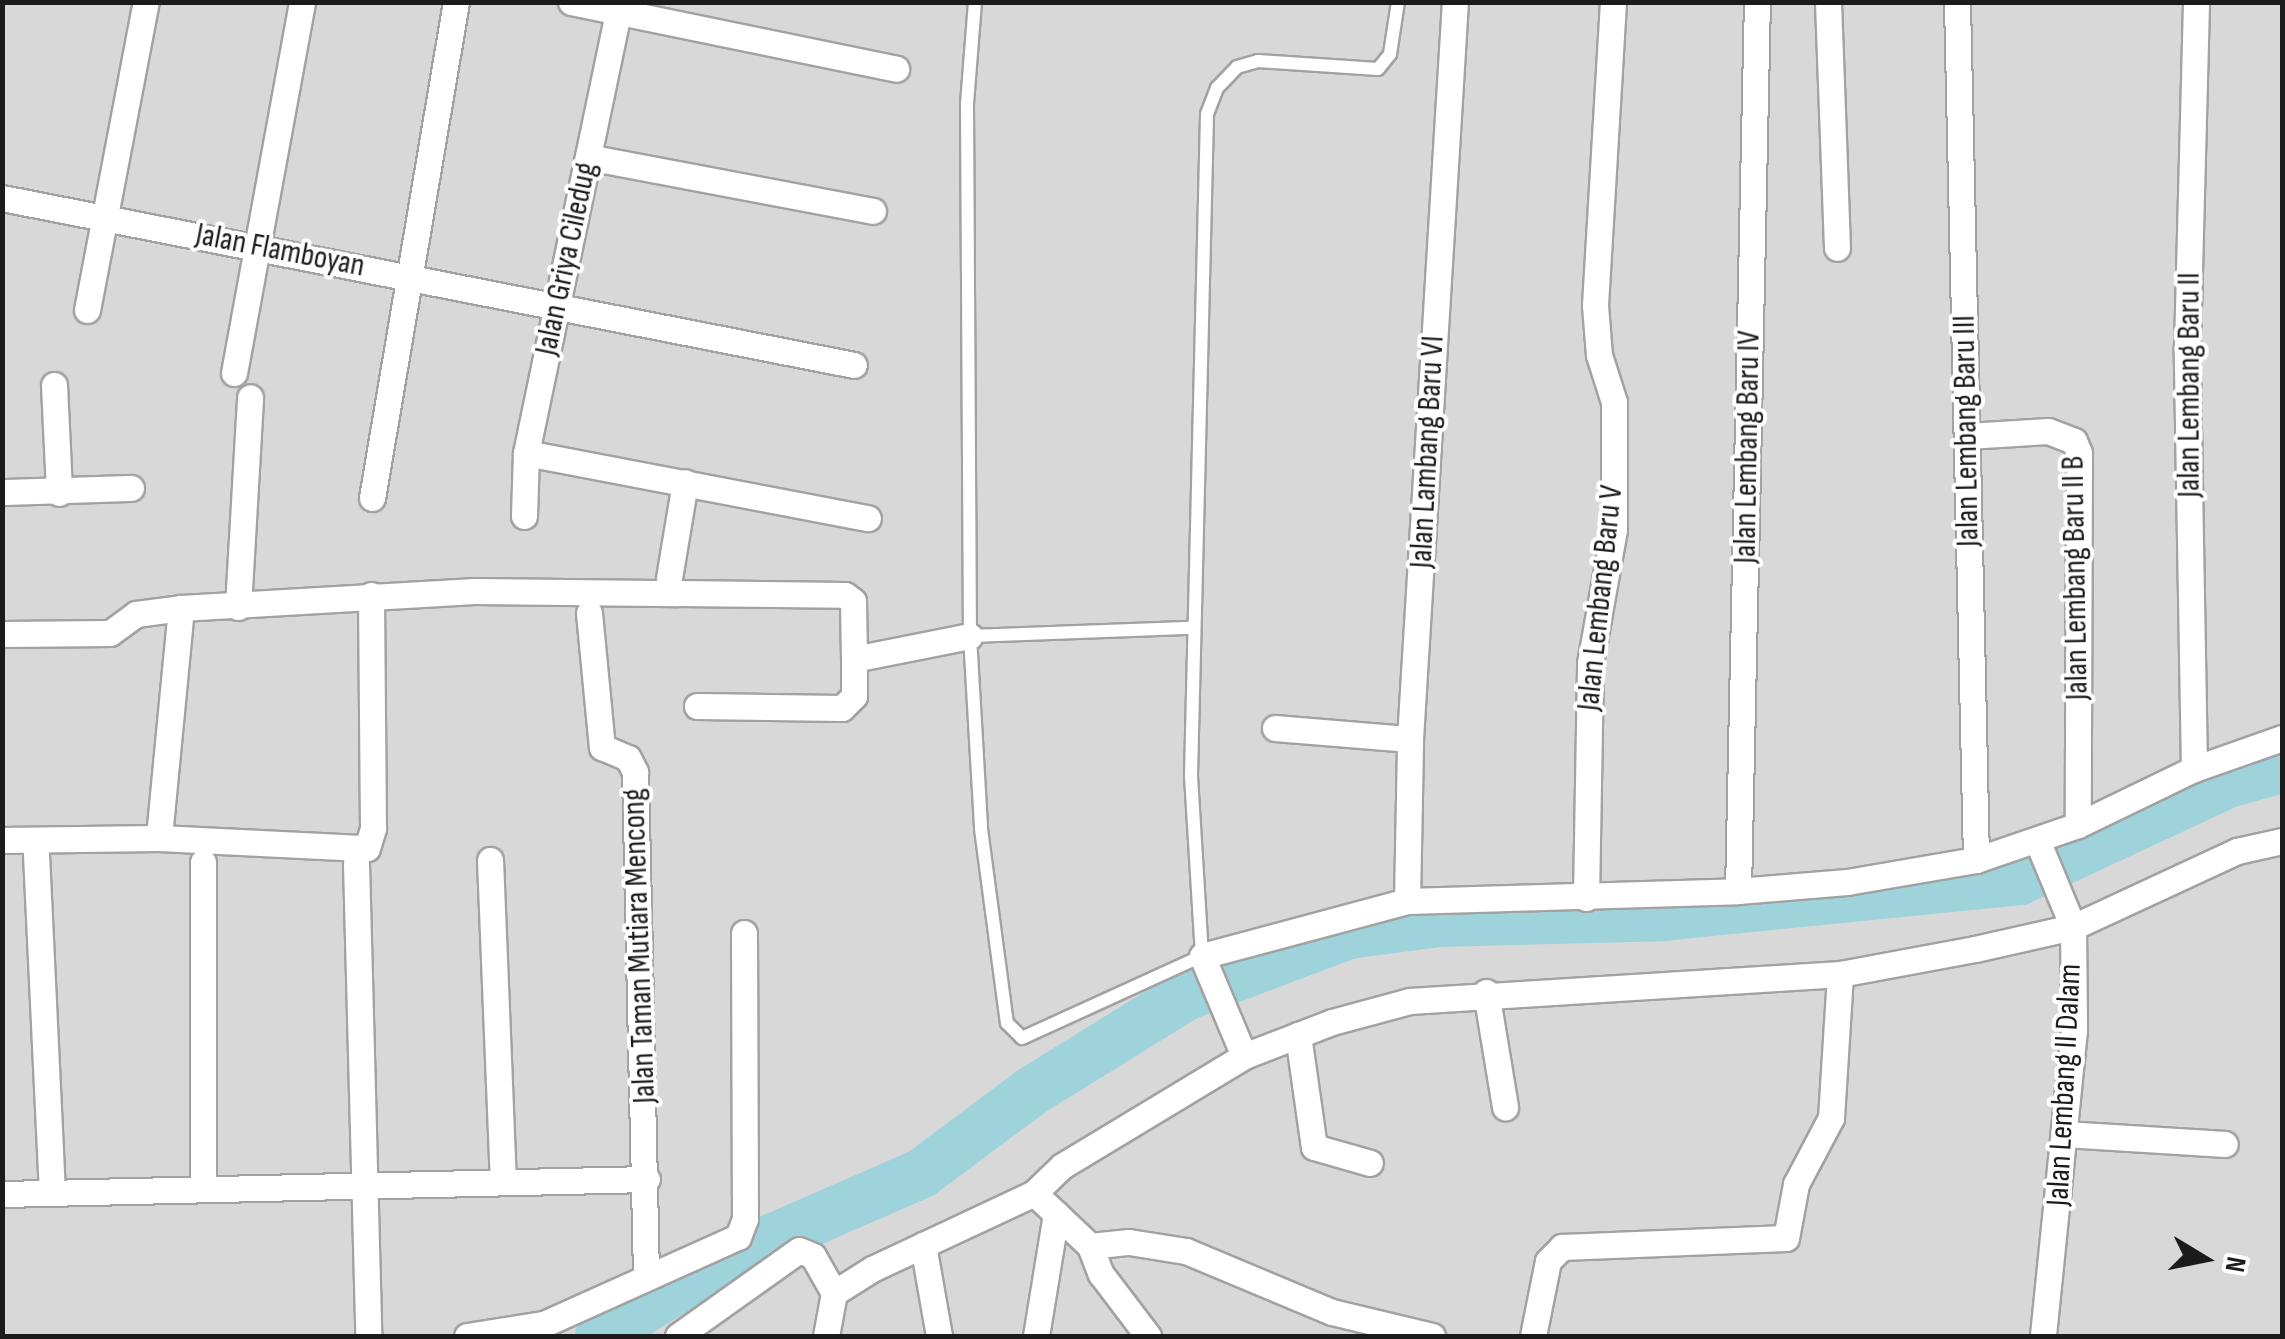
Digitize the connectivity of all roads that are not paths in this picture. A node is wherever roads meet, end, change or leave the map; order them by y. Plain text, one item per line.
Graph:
1 (146, 2) edge
2 (302, 2) edge
3 (456, 2) edge
4 (571, 2) edge
5 (975, 2) edge
6 (1398, 2) edge
7 (1454, 2) edge
8 (1613, 2) edge
9 (1757, 2) edge
10 (1828, 2) edge
11 (1958, 2) edge
12 (2196, 2) edge
13 (619, 8) edge
14 (896, 69) dead end
15 (588, 157) junction
16 (2, 198) edge
17 (873, 210) dead end
18 (104, 218) junction
19 (254, 246) junction
20 (1837, 248) dead end
21 (410, 276) junction
22 (557, 304) junction
23 (87, 310) dead end
24 (854, 365) dead end
25 (234, 373) dead end
26 (54, 385) dead end
27 (250, 398) dead end
28 (1967, 436) junction
29 (526, 453) junction
30 (685, 482) junction
31 (131, 488) dead end
32 (2, 492) edge
33 (59, 492) junction
34 (372, 498) dead end
35 (524, 516) dead end
36 (868, 518) dead end
37 (669, 578) dead end
38 (371, 595) junction
39 (238, 606) junction
40 (181, 608) junction
41 (590, 614) dead end
42 (1193, 628) junction
43 (2, 634) edge
44 (970, 636) junction
45 (854, 659) junction
46 (696, 706) dead end
47 (1274, 728) dead end
48 (2282, 738) edge
49 (1410, 739) junction
50 (2194, 768) junction
51 (2078, 824) junction
52 (159, 838) junction
53 (2, 840) edge
54 (2282, 841) edge
55 (2042, 850) junction
56 (36, 854) dead end
57 (490, 860) dead end
58 (1976, 860) junction
59 (203, 862) dead end
60 (356, 863) dead end
61 (1738, 892) junction
62 (1586, 898) junction
63 (1407, 901) junction
64 (2070, 918) junction
65 (744, 933) dead end
66 (1203, 963) junction
67 (1840, 974) junction
68 (1486, 992) junction
69 (1298, 1035) junction
70 (1244, 1056) junction
71 (1505, 1107) dead end
72 (2065, 1134) junction
73 (2225, 1144) dead end
74 (1370, 1163) dead end
75 (504, 1179) junction
76 (647, 1180) junction
77 (364, 1184) junction
78 (203, 1185) junction
79 (52, 1192) junction
80 (1034, 1193) junction
81 (2, 1194) edge
82 (1056, 1214) junction
83 (923, 1244) junction
84 (1090, 1246) junction
85 (646, 1274) junction
86 (834, 1293) junction
87 (1028, 1335) edge
88 (368, 1336) edge
89 (467, 1336) edge
90 (678, 1336) edge
91 (826, 1336) edge
92 (939, 1336) edge
93 (1148, 1336) edge
94 (1432, 1336) edge
95 (1534, 1336) edge
96 (2043, 1336) edge

1 - 18 street
2 - 19 street
3 - 21 street
4 - 13 street
5 - 44 lane
6 - 42 lane
7 - 49 street, Jalan Lambang Baru VI
8 - 62 street, Jalan Lembang Baru V
9 - 61 street, Jalan Lembang Baru IV
10 - 20 street
11 - 28 street, Jalan Lembang Baru III
12 - 50 street, Jalan Lembang Baru II
13 - 14 street
13 - 15 street, Jalan Griya Ciledug
15 - 17 street
15 - 22 street, Jalan Griya Ciledug
16 - 18 street, Jalan Flamboyan
18 - 19 street, Jalan Flamboyan
18 - 23 street
19 - 21 street, Jalan Flamboyan
19 - 25 street
21 - 22 street, Jalan Flamboyan
21 - 34 street
22 - 24 street, Jalan Flamboyan
22 - 29 street, Jalan Griya Ciledug
26 - 33 street
27 - 39 street
28 - 51 street, Jalan Lembang Baru II B
28 - 58 street, Jalan Lembang Baru III
29 - 30 street
29 - 35 street, Jalan Griya Ciledug
30 - 36 street
30 - 37 street
31 - 33 street
32 - 33 street
38 - 39 street
38 - 45 street
38 - 52 street
39 - 40 street
40 - 43 street
40 - 52 street
41 - 76 street, Jalan Taman Mutiara Mencong
42 - 44 lane
42 - 66 lane
44 - 45 street
44 - 66 lane
45 - 46 street
47 - 49 street
48 - 50 street
49 - 63 street, Jalan Lambang Baru VI
50 - 51 street
51 - 55 street
52 - 53 street
54 - 64 street
55 - 58 street
55 - 64 street, Jalan Lembang II Dalam
56 - 79 street
57 - 75 street
58 - 61 street
59 - 78 street
60 - 77 street
61 - 62 street
62 - 63 street
63 - 66 street
64 - 67 street
64 - 72 street, Jalan Lembang II Dalam
65 - 85 street
66 - 70 street
67 - 68 street
67 - 95 street
68 - 69 street
68 - 71 street
69 - 70 street
69 - 74 street
70 - 80 street
72 - 73 street
72 - 96 street, Jalan Lembang II Dalam
75 - 76 street
75 - 77 street
76 - 85 street, Jalan Taman Mutiara Mencong
77 - 78 street
77 - 88 street
78 - 79 street
79 - 81 street
80 - 82 street
80 - 83 street
82 - 84 street
82 - 87 street
83 - 86 street
83 - 92 street
84 - 93 street
84 - 94 street
85 - 89 street
86 - 90 street
86 - 91 street

